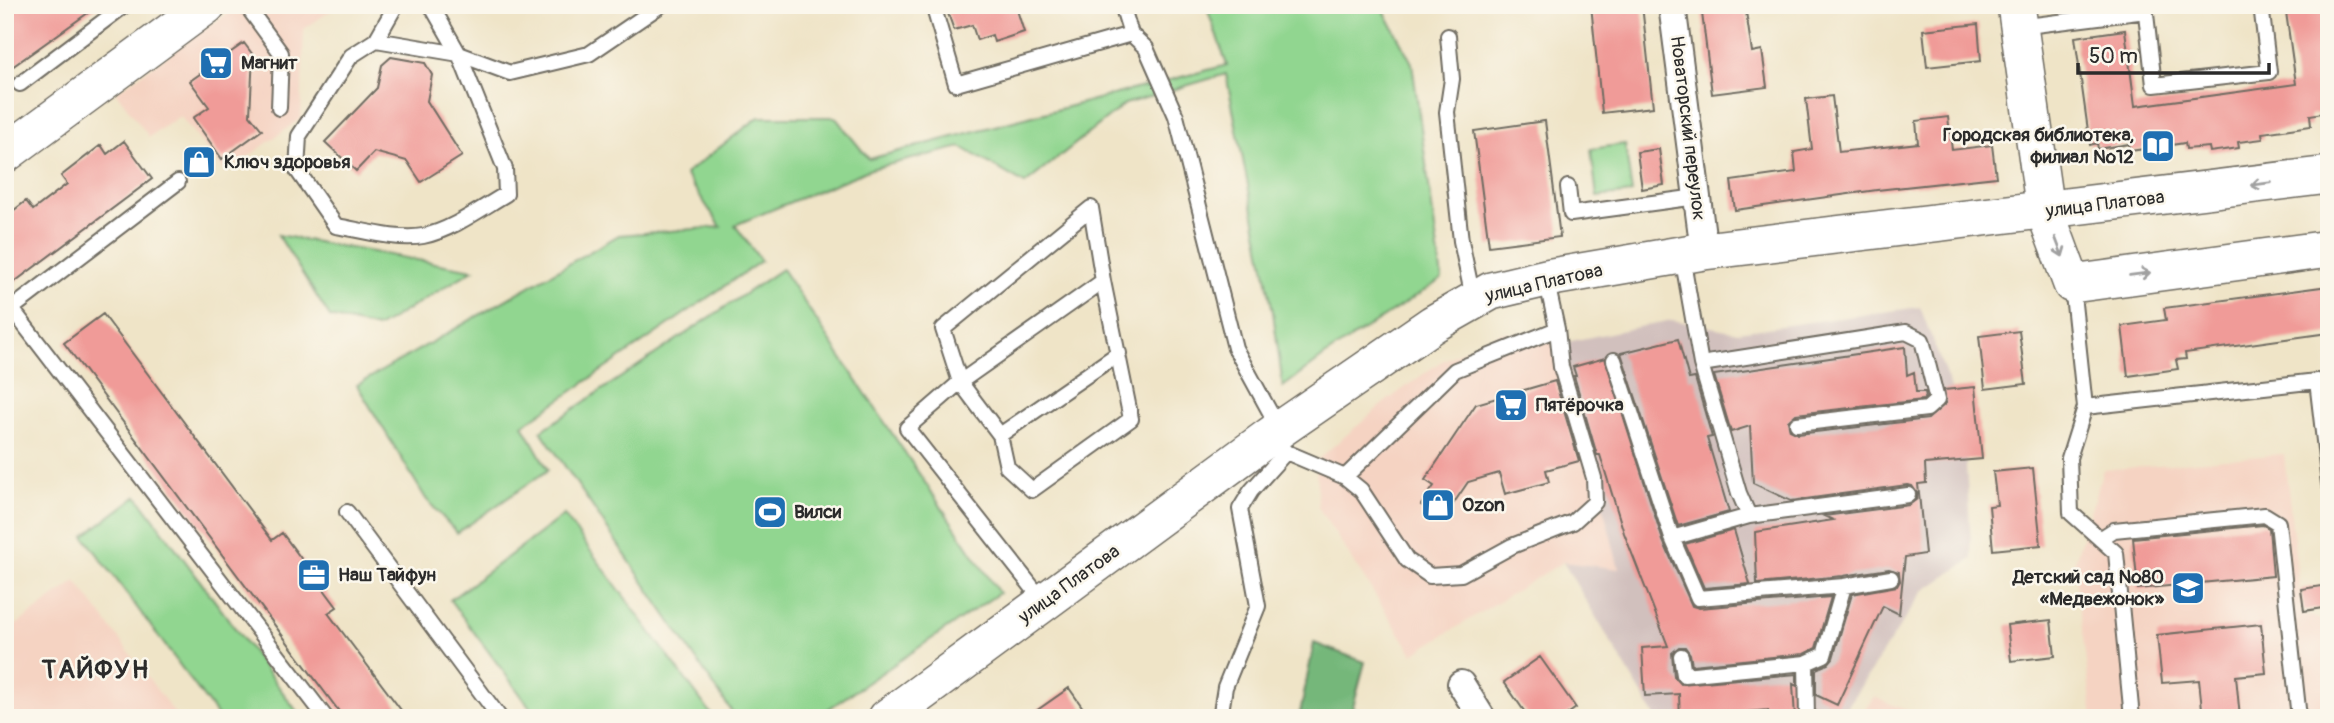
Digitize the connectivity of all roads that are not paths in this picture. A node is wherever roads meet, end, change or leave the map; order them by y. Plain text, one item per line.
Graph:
1 (125, 5) edge
2 (207, 5) edge
3 (246, 5) edge
4 (396, 5) edge
5 (430, 5) edge
6 (661, 5) edge
7 (933, 5) edge
8 (1122, 5) edge
9 (1672, 5) edge
10 (2261, 5) edge
11 (2145, 8) edge
12 (2018, 16) edge
13 (1130, 34) junction
14 (1448, 36) dead end
15 (376, 40) junction
16 (459, 54) junction
17 (20, 84) dead end
18 (279, 108) dead end
19 (6, 152) edge
20 (2329, 175) edge
21 (178, 182) dead end
22 (1568, 187) dead end
23 (1697, 197) junction
24 (2045, 211) junction
25 (2329, 249) edge
26 (1693, 253) junction
27 (1546, 278) junction
28 (1103, 281) junction
29 (2072, 284) junction
30 (1474, 300) junction
31 (8, 311) edge
32 (1557, 329) junction
33 (1119, 354) junction
34 (1615, 360) dead end
35 (1701, 364) junction
36 (960, 382) junction
37 (2084, 407) junction
38 (1797, 424) dead end
39 (1000, 435) junction
40 (1278, 444) junction
41 (1345, 477) junction
42 (2329, 484) edge
43 (1908, 495) dead end
44 (347, 512) dead end
45 (1749, 516) junction
46 (1672, 538) junction
47 (2100, 539) junction
48 (1891, 578) dead end
49 (1844, 586) junction
50 (1044, 602) junction
51 (1681, 656) dead end
52 (1806, 663) junction
53 (1461, 684) dead end
54 (326, 718) edge
55 (500, 718) edge
56 (887, 718) edge
57 (1220, 718) edge
58 (1482, 718) edge
59 (1807, 718) edge
60 (2132, 718) edge
61 (2299, 718) edge

1 - 17 lane
2 - 19 street
3 - 18 lane
4 - 15 lane
5 - 16 lane
6 - 16 lane
7 - 13 lane
8 - 13 lane
9 - 23 street, Новаторский переулок
10 - 11 lane
11 - 12 lane
12 - 24 street
13 - 40 lane
14 - 30 lane
15 - 16 lane
15 - 16 lane
20 -> 24 street, улица Платова
21 - 31 lane
22 - 23 lane
23 - 26 street, Новаторский переулок
24 - 26 street, улица Платова
24 -> 29 street
29 -> 25 street
26 - 27 street, улица Платова
26 - 35 lane
27 - 30 street, улица Платова
27 - 32 lane
28 - 33 lane
28 - 36 lane
28 - 36 lane
29 - 37 lane
30 - 40 street, улица Платова
31 - 54 lane
32 - 41 lane
32 - 41 lane
33 - 39 lane
33 - 39 lane
34 - 46 lane
35 - 38 lane
35 - 45 lane
36 - 39 lane
36 - 50 lane
37 - 42 lane
37 - 47 lane
40 - 41 lane
40 - 50 street, улица Платова
40 - 57 lane
43 - 45 lane
44 - 55 lane
45 - 46 lane
46 - 49 lane
47 - 60 lane
47 - 61 lane
48 - 49 lane
49 - 52 lane
50 - 56 street, улица Платова
51 - 52 lane
52 - 59 lane
53 - 58 street

